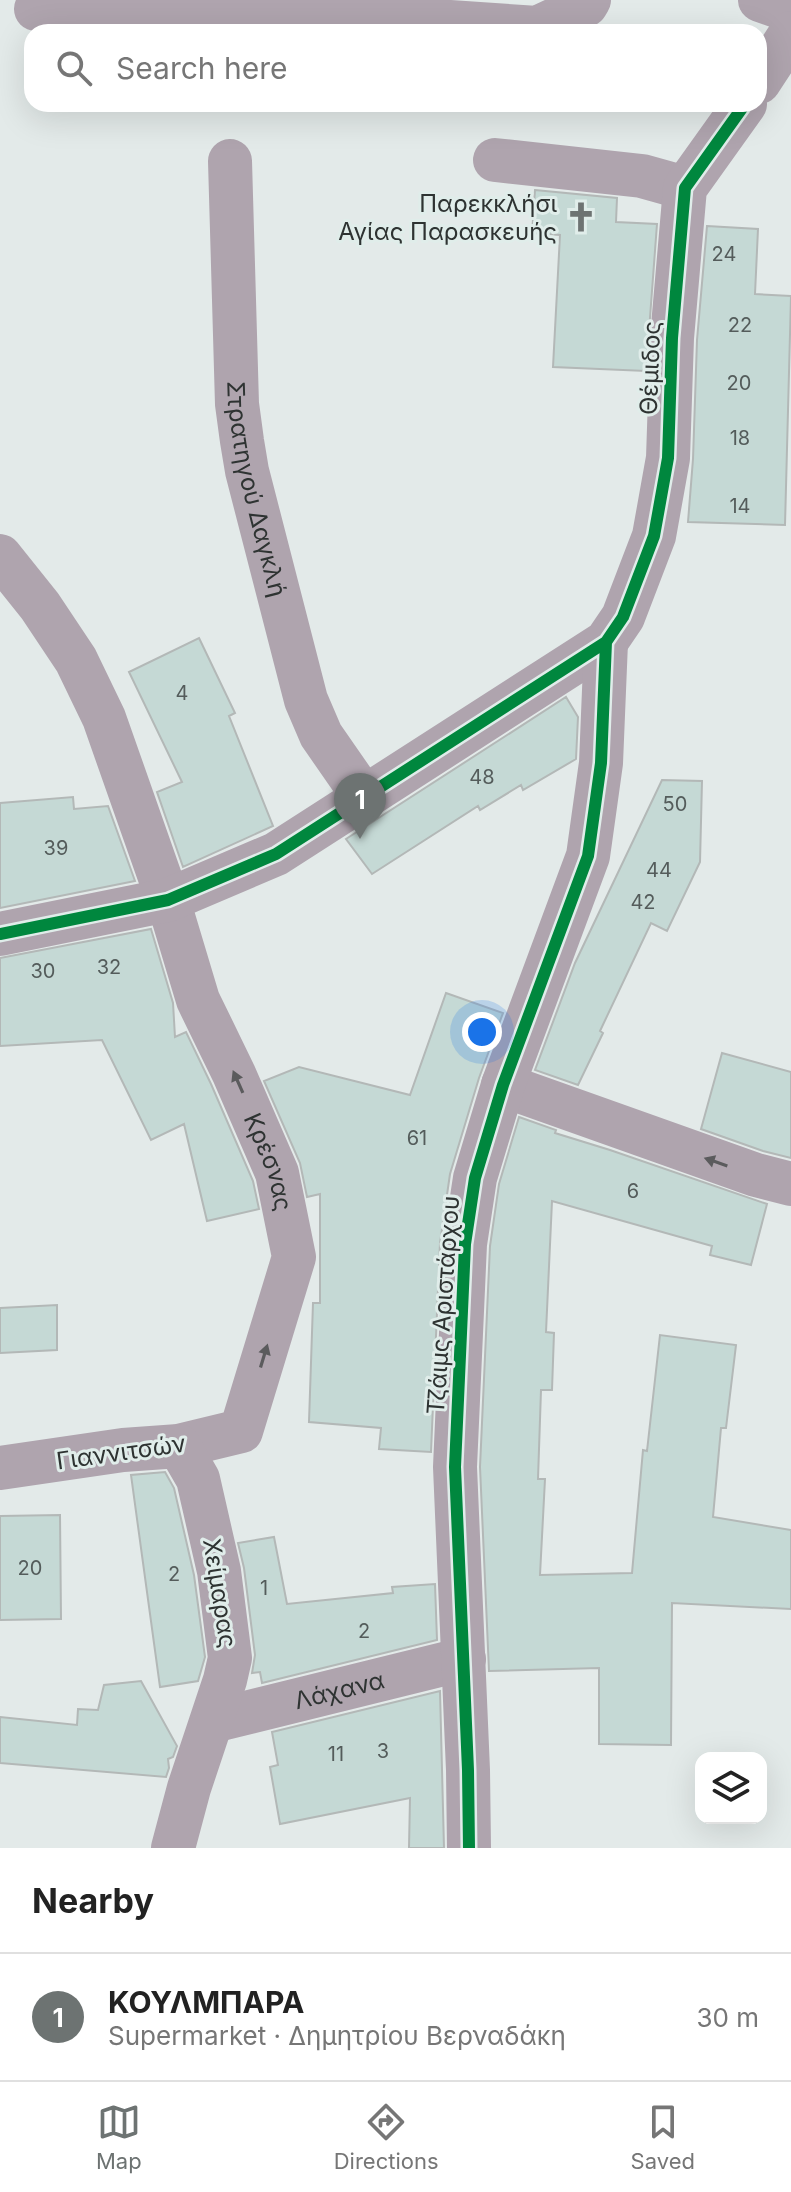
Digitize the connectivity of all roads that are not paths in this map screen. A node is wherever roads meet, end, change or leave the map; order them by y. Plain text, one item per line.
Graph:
1 (589, 0) edge
2 (760, 0) edge
3 (36, 9) dead end
4 (791, 11) edge
5 (479, 24) edge
6 (546, 24) edge
7 (791, 33) edge
8 (767, 70) edge
9 (739, 112) edge
10 (495, 160) dead end
11 (230, 161) dead end
12 (685, 188) junction
13 (0, 556) edge
14 (606, 642) junction
15 (364, 797) junction
16 (168, 900) junction
17 (0, 934) edge
18 (503, 1085) junction
19 (791, 1184) edge
20 (241, 1431) joint
21 (179, 1446) junction
22 (0, 1468) edge
23 (464, 1659) junction
24 (213, 1721) junction
25 (173, 1848) edge
26 (469, 1848) edge

1 - 6 street
2 - 4 street
3 - 5 street
7 - 8 street
9 - 12 street
10 - 12 street
11 - 15 street, Στρατηγού Δαγκλή
12 - 14 street, Θέμιδος
13 - 16 street, Κρέσνας
14 - 15 street
14 - 18 street, Τζάιμς Αριστάρχου
15 - 16 street
16 - 17 street
20 -> 16 street, Κρέσνας
19 -> 18 street
18 - 23 street, Τζάιμς Αριστάρχου
20 - 21 street, Γιαννιτσών
21 - 22 street, Γιαννιτσών
21 - 24 street, Χείμαρας
23 - 24 street, Λάχανα
23 - 26 street, Τζάιμς Αριστάρχου
24 - 25 street, Χείμαρας

